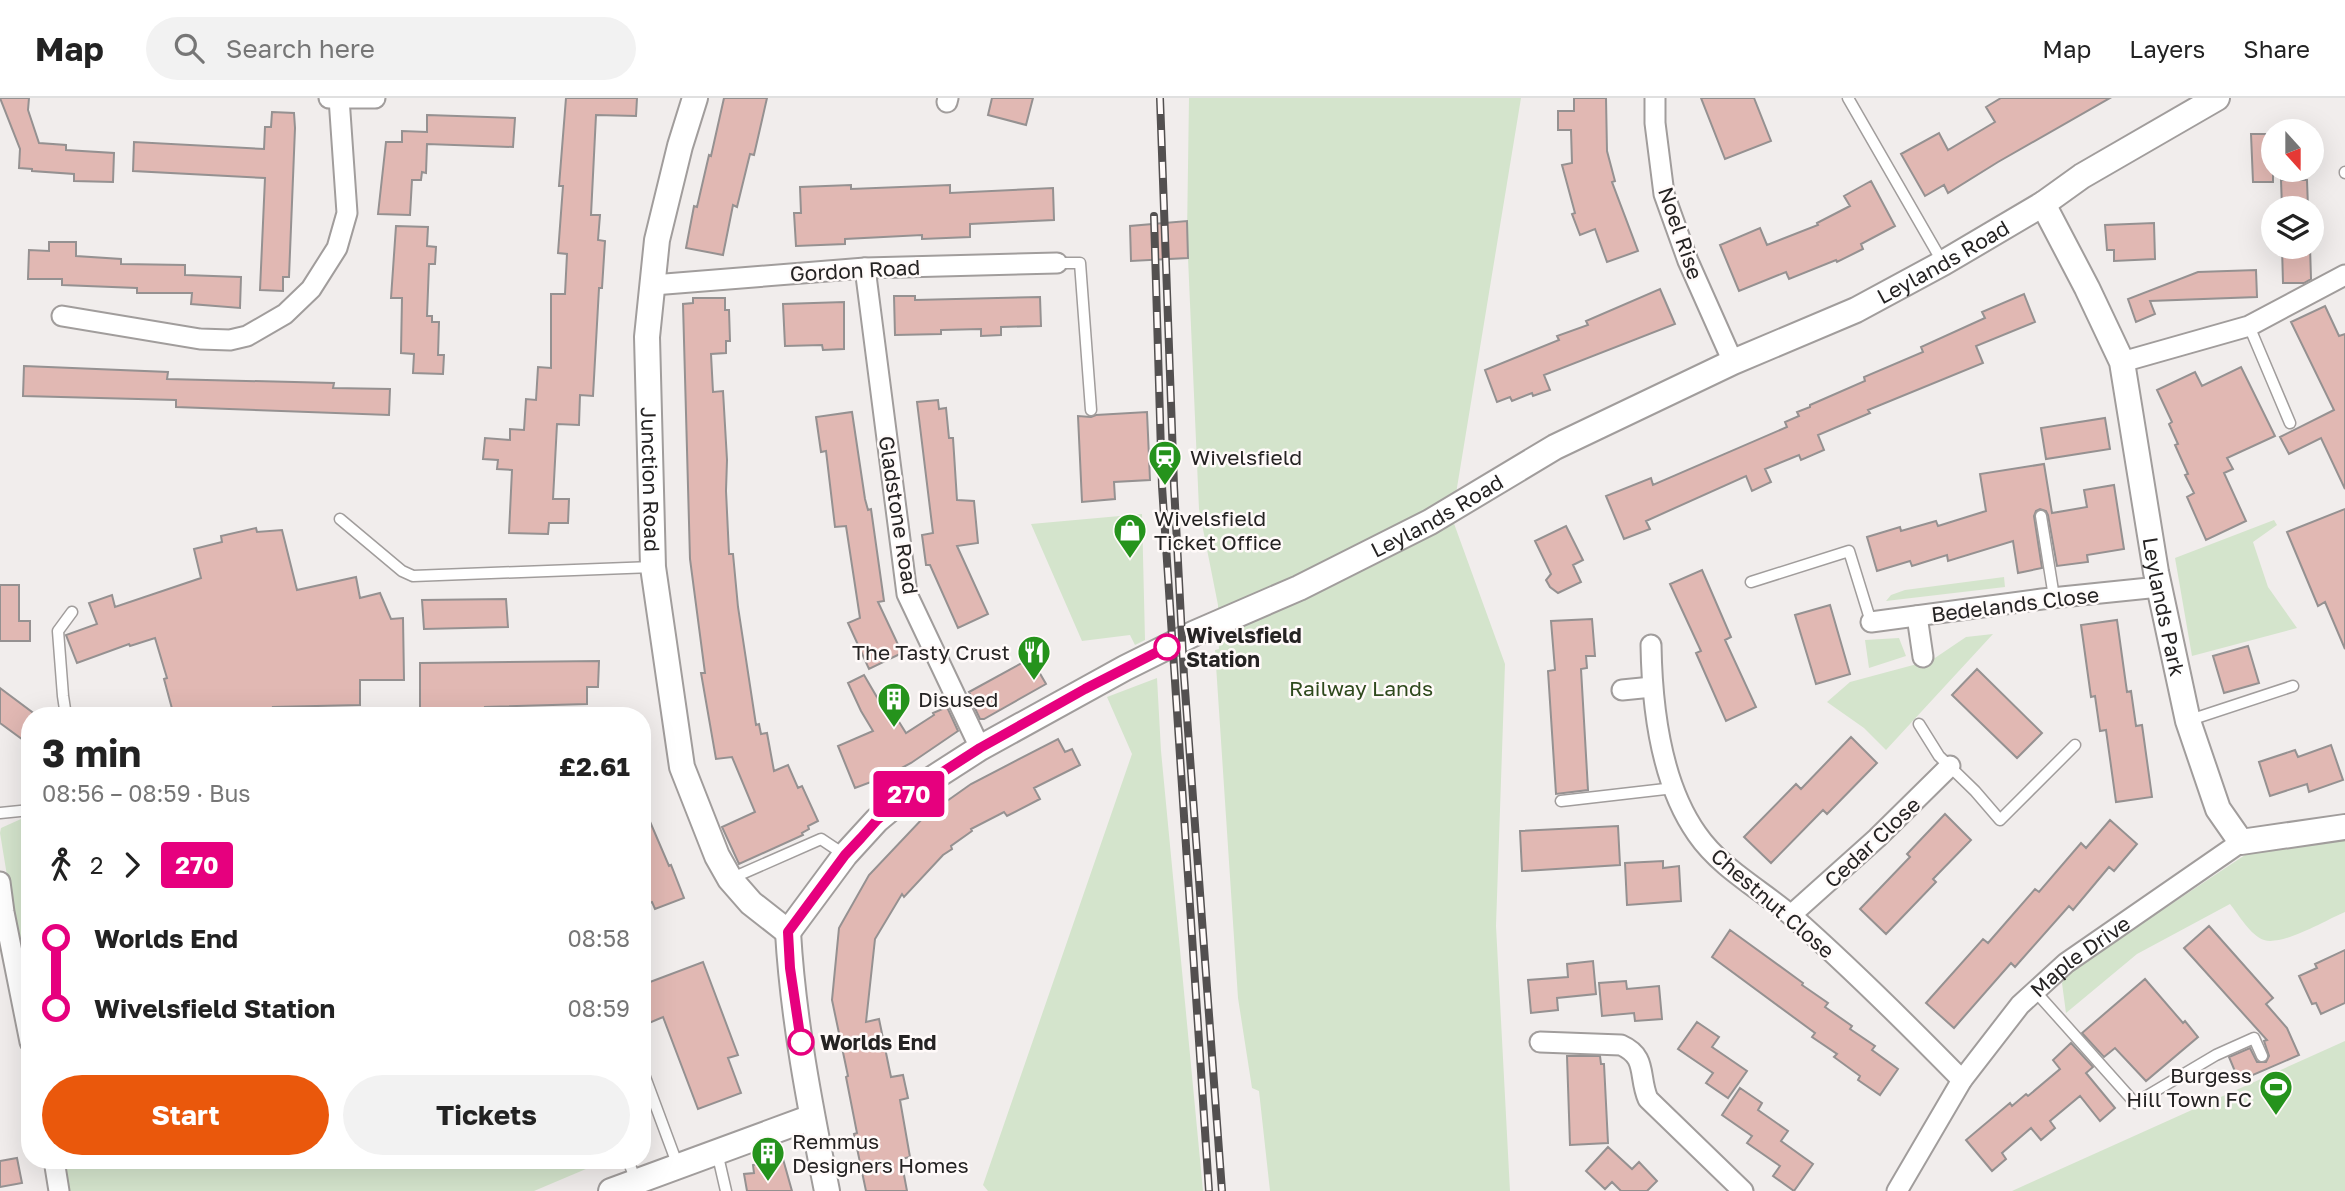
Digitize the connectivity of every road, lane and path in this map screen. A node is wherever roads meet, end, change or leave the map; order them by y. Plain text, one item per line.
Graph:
1 (329, 98) edge
2 (339, 98) edge
3 (375, 98) edge
4 (695, 98) edge
5 (1655, 98) edge
6 (1848, 98) edge
7 (2217, 98) edge
8 (2043, 204) junction
9 (1057, 262) joint
10 (1943, 263) junction
11 (865, 268) junction
12 (2345, 275) edge
13 (653, 285) junction
14 (62, 316) dead end
15 (2249, 326) junction
16 (1732, 362) junction
17 (2122, 362) junction
18 (1091, 410) dead end
19 (2290, 423) dead end
20 (2041, 516) dead end
21 (340, 519) dead end
22 (643, 568) junction
23 (1751, 582) dead end
24 (2160, 587) junction
25 (2054, 597) junction
26 (72, 612) dead end
27 (1917, 616) junction
28 (1871, 622) joint
29 (1651, 645) dead end
30 (1923, 657) dead end
31 (1651, 687) junction
32 (2293, 687) dead end
33 (1622, 690) dead end
34 (65, 707) edge
35 (2188, 721) junction
36 (1919, 724) dead end
37 (2075, 745) dead end
38 (980, 748) junction
39 (1950, 766) junction
40 (1674, 788) junction
41 (1561, 801) dead end
42 (21, 811) edge
43 (0, 813) edge
44 (2345, 827) edge
45 (2241, 842) junction
46 (845, 855) junction
47 (730, 879) junction
48 (0, 881) edge
49 (1791, 915) junction
50 (788, 932) junction
51 (4, 939) edge
52 (2035, 991) junction
53 (21, 1006) edge
54 (1540, 1042) dead end
55 (2262, 1056) dead end
56 (1962, 1080) junction
57 (651, 1093) edge
58 (812, 1117) junction
59 (717, 1152) junction
60 (678, 1166) junction
61 (55, 1169) edge
62 (650, 1169) edge
63 (651, 1169) edge
64 (632, 1171) edge
65 (59, 1191) edge
66 (611, 1191) edge
67 (726, 1191) edge
68 (827, 1191) edge
69 (1743, 1191) edge
70 (1897, 1191) edge

1 - 2 street
2 - 3 street
2 - 14 street
4 - 13 street, Junction Road
5 - 16 street, Noel Rise
6 - 10 lane
7 - 8 street, Leylands Road
8 - 10 street, Leylands Road
8 - 17 street, Leylands Park
9 - 11 street, Gordon Road
9 - 18 lane
10 - 16 street, Leylands Road
11 - 13 street, Gordon Road
11 - 38 street, Gladstone Road
12 - 15 street
13 - 22 street, Junction Road
15 - 17 street
15 - 19 lane
16 - 38 street, Leylands Road
17 - 24 street, Leylands Park
20 - 25 lane
21 - 22 lane
22 - 47 street, Junction Road
23 - 28 lane
24 - 25 street, Bedelands Close
24 - 35 street, Leylands Park
25 - 27 street, Bedelands Close
26 - 34 lane
27 - 28 street, Bedelands Close
27 - 30 street
29 - 31 street, Chestnut Close
31 - 33 street
31 - 40 street, Chestnut Close
32 - 35 lane
35 - 45 street, Leylands Park
36 - 39 lane
37 - 39 lane
38 - 46 street, Leylands Road
39 - 49 street, Cedar Close
40 - 41 lane
40 - 49 street, Chestnut Close
42 - 43 lane
44 - 45 street, Maple Drive
45 - 52 street, Maple Drive
46 - 47 lane
46 - 50 street, Leylands Road
47 - 50 street
48 - 51 street
49 - 56 street, Chestnut Close
50 - 58 street
51 - 53 street
52 - 55 lane
52 - 56 street, Maple Drive
54 - 69 street
56 - 70 street, Maple Drive
57 - 60 lane
58 - 59 street
58 - 68 street
59 - 60 street
59 - 67 lane
60 - 63 street
61 - 65 street
62 - 64 street
64 - 66 street

